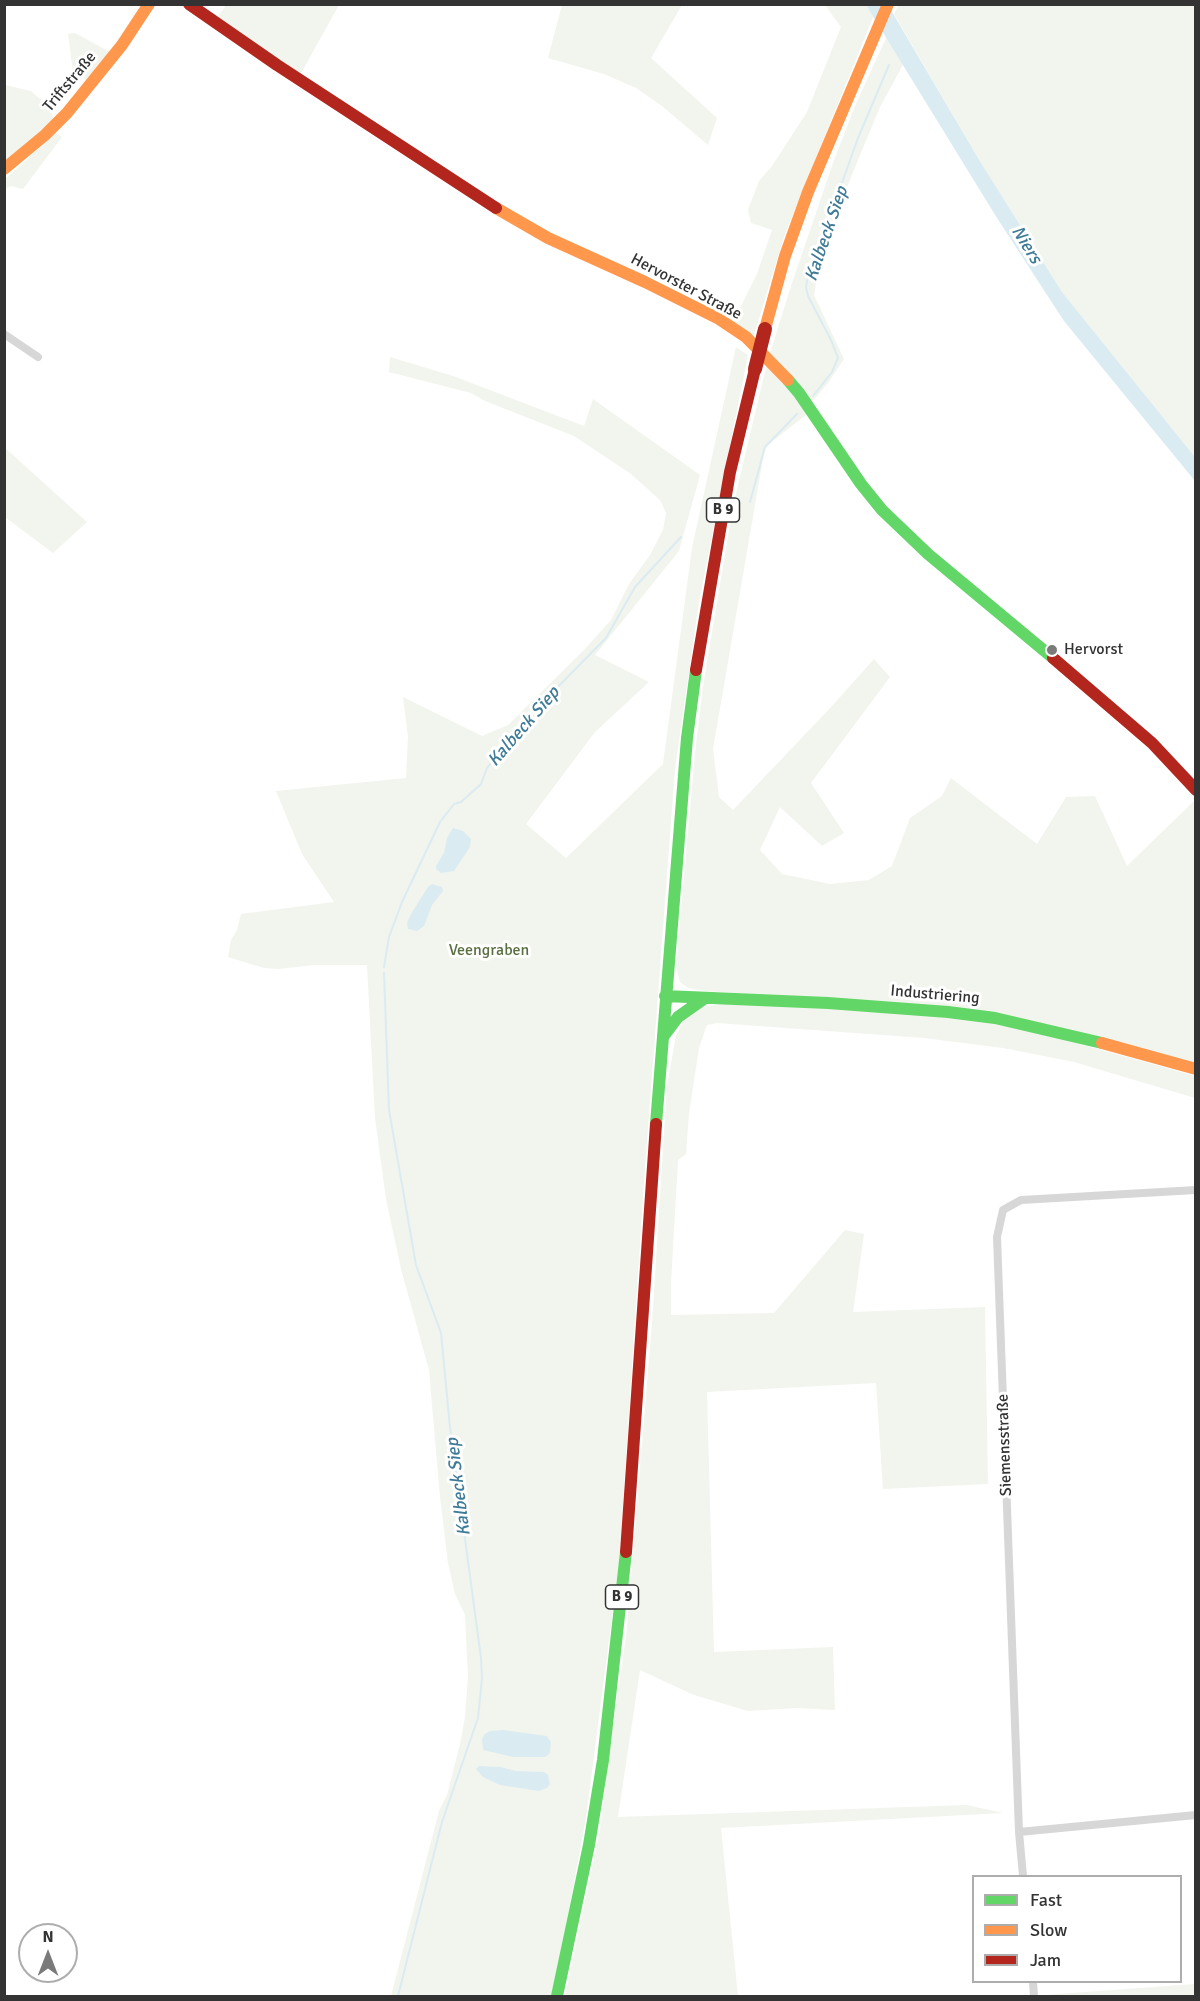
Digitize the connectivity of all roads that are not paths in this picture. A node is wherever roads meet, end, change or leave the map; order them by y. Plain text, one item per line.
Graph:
1 (149, 4) edge
2 (189, 4) edge
3 (888, 4) edge
4 (4, 170) edge
5 (4, 334) edge
6 (38, 357) dead end
7 (1196, 790) edge
8 (665, 996) junction
9 (705, 998) junction
10 (663, 1037) junction
11 (1196, 1069) edge
12 (1196, 1190) edge
13 (1196, 1815) edge
14 (1019, 1832) junction
15 (1023, 1875) edge
16 (557, 1996) edge

1 - 4 street, Triftstraße
2 - 7 street, Hervorster Straße
3 - 8 street, B 9, bridge
5 - 6 street
8 - 9 street, Industriering
8 - 10 street, B 9
9 - 10 street
9 - 11 street, Industriering
10 - 16 street, B 9
12 - 14 street, Siemensstraße
13 - 14 street
14 - 15 street, Siemensstraße

